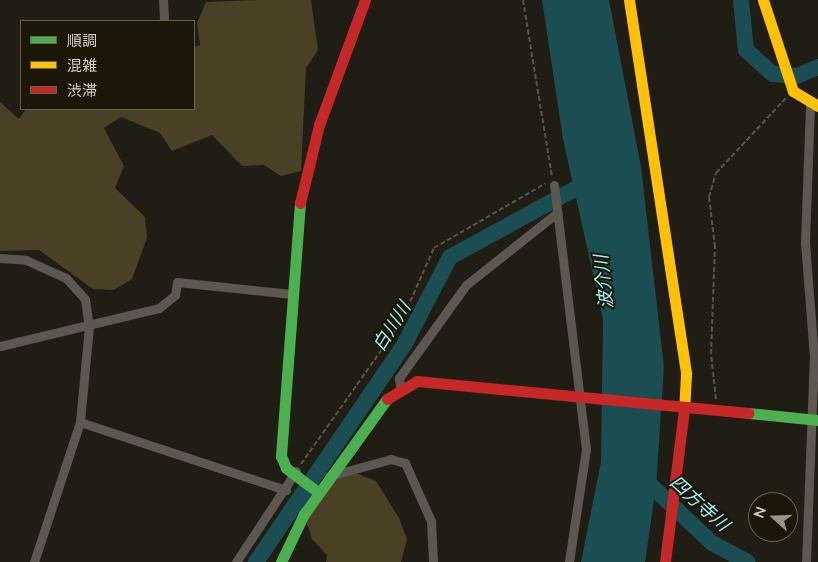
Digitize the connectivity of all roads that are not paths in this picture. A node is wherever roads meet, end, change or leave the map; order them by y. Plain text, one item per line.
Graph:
1 (163, 0) edge
2 (365, 0) edge
3 (629, 0) edge
4 (763, 0) edge
5 (164, 18) dead end
6 (814, 105) edge
7 (554, 185) dead end
8 (558, 212) junction
9 (0, 258) edge
10 (291, 294) junction
11 (89, 326) junction
12 (0, 346) edge
13 (400, 387) junction
14 (587, 395) junction
15 (679, 404) junction
16 (815, 420) edge
17 (80, 422) junction
18 (298, 475) junction
19 (329, 476) junction
20 (286, 490) junction
21 (316, 490) junction
22 (34, 562) edge
23 (236, 562) edge
24 (281, 562) edge
25 (433, 562) edge
26 (569, 562) edge
27 (665, 562) edge
28 (806, 562) edge

1 - 5 street
2 - 10 street
3 - 15 street
4 - 6 street
6 - 16 street
7 - 8 street
8 - 13 street
8 - 14 street
9 - 11 street
10 - 11 street
10 - 18 street
11 - 12 street
11 - 17 street
13 - 14 street
13 - 19 street
14 - 15 street
14 - 26 street
15 - 16 street
15 - 27 street
16 - 28 street
17 - 20 street
17 - 22 street
18 - 20 street
18 - 21 street
19 - 21 street
19 - 25 street
20 - 23 street
21 - 24 street

